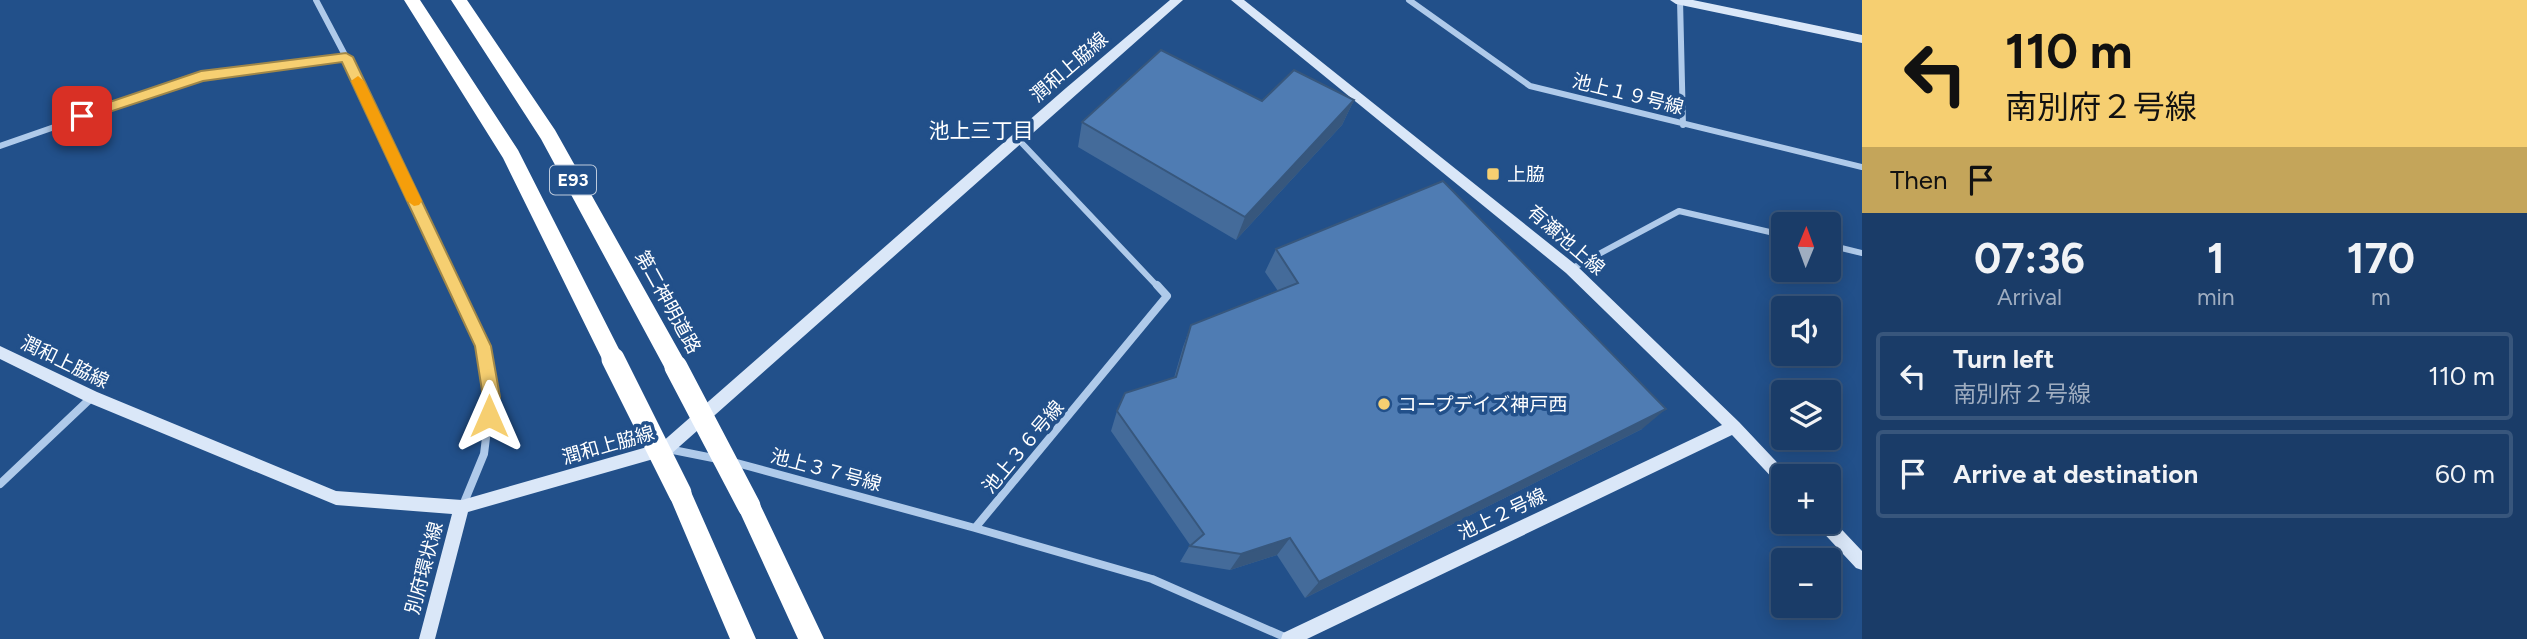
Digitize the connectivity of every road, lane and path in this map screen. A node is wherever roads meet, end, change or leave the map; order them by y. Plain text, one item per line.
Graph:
1 (316, 0) edge
2 (412, 0) edge
3 (460, 0) edge
4 (1177, 0) edge
5 (1237, 0) edge
6 (1409, 0) edge
7 (1679, 0) edge
8 (1862, 39) edge
9 (346, 57) junction
10 (1683, 125) junction
11 (1017, 138) junction
12 (0, 146) edge
13 (1862, 167) edge
14 (1771, 232) edge
15 (1841, 248) edge
16 (1862, 253) edge
17 (1571, 269) junction
18 (0, 352) edge
19 (92, 397) junction
20 (1734, 427) junction
21 (666, 449) junction
22 (1771, 466) edge
23 (0, 484) edge
24 (462, 508) junction
25 (975, 528) junction
26 (1835, 534) edge
27 (1862, 562) edge
28 (427, 639) edge
29 (743, 639) edge
30 (811, 639) edge
31 (1289, 639) edge

1 - 9 street
2 - 29 highway, E93, bridge
3 - 30 highway, 第二神明道路 / E93, bridge
4 - 11 street, 潤和上脇線
5 - 17 street, 有瀬池上線
6 - 10 street, 池上１９号線
7 - 8 street
7 - 10 street
9 - 12 street
9 - 24 street
10 - 13 street, 池上１９号線
11 - 21 street, 潤和上脇線
11 - 25 street, 池上３６号線
14 - 17 street
15 - 16 street
17 - 20 street, 有瀬池上線
18 - 19 street, 潤和上脇線
19 - 23 street
19 - 24 street, 潤和上脇線
20 - 22 street, 有瀬池上線
20 - 31 street, 池上２号線
21 - 24 street, 潤和上脇線
21 - 25 street, 池上３７号線
24 - 28 street, 別府環状線
25 - 31 street
26 - 27 street

